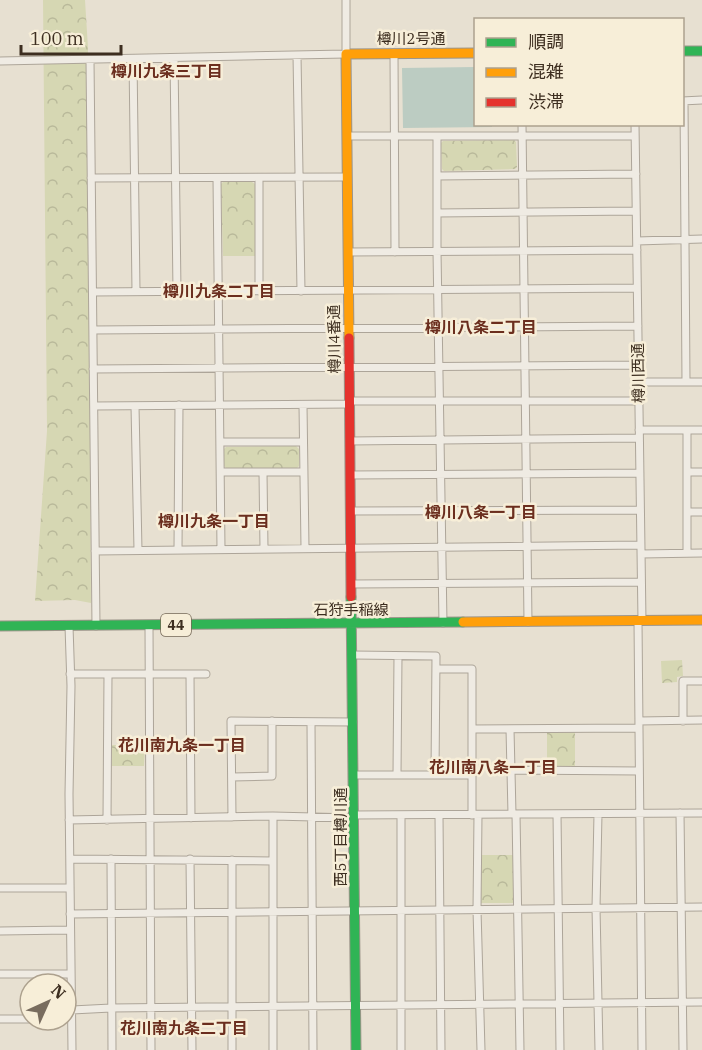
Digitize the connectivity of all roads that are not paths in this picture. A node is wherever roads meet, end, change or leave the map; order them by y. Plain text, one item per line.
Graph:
1 (346, 0) edge
2 (684, 51) edge
3 (702, 51) edge
4 (394, 53) junction
5 (474, 53) edge
6 (346, 54) junction
7 (297, 55) junction
8 (174, 58) junction
9 (133, 59) junction
10 (90, 60) junction
11 (0, 61) edge
12 (684, 100) edge
13 (702, 100) edge
14 (522, 126) edge
15 (635, 126) edge
16 (684, 126) edge
17 (347, 136) junction
18 (394, 136) junction
19 (437, 136) junction
20 (522, 136) junction
21 (635, 136) junction
22 (523, 174) junction
23 (636, 174) junction
24 (437, 176) junction
25 (347, 177) junction
26 (91, 178) junction
27 (134, 178) junction
28 (175, 178) junction
29 (216, 178) junction
30 (259, 178) junction
31 (300, 178) junction
32 (524, 211) junction
33 (636, 212) junction
34 (437, 213) junction
35 (702, 239) edge
36 (686, 240) junction
37 (637, 241) junction
38 (637, 250) junction
39 (437, 251) junction
40 (524, 251) junction
41 (348, 252) junction
42 (395, 252) junction
43 (637, 288) junction
44 (525, 289) junction
45 (437, 290) junction
46 (136, 291) junction
47 (177, 291) junction
48 (219, 291) junction
49 (259, 291) junction
50 (301, 291) junction
51 (348, 291) junction
52 (93, 292) junction
53 (525, 326) junction
54 (638, 326) junction
55 (349, 327) junction
56 (438, 327) junction
57 (219, 328) junction
58 (93, 330) junction
59 (525, 365) junction
60 (638, 365) junction
61 (439, 366) junction
62 (349, 367) junction
63 (220, 368) junction
64 (93, 369) junction
65 (639, 382) junction
66 (686, 382) junction
67 (702, 382) edge
68 (639, 401) junction
69 (439, 402) junction
70 (526, 402) junction
71 (350, 403) junction
72 (179, 405) junction
73 (220, 405) junction
74 (303, 405) junction
75 (94, 406) junction
76 (135, 406) junction
77 (687, 430) junction
78 (702, 430) edge
79 (639, 434) junction
80 (526, 438) junction
81 (440, 439) junction
82 (350, 441) junction
83 (221, 442) junction
84 (303, 442) junction
85 (221, 472) junction
86 (263, 472) junction
87 (303, 472) junction
88 (687, 472) junction
89 (702, 472) edge
90 (640, 473) junction
91 (440, 474) junction
92 (526, 474) junction
93 (350, 475) junction
94 (527, 510) junction
95 (640, 510) junction
96 (351, 511) junction
97 (441, 512) junction
98 (687, 512) junction
99 (702, 512) edge
100 (527, 545) junction
101 (641, 545) junction
102 (441, 547) junction
103 (304, 548) junction
104 (351, 548) junction
105 (221, 549) junction
106 (264, 549) junction
107 (138, 550) junction
108 (178, 550) junction
109 (96, 551) junction
110 (687, 553) junction
111 (702, 553) edge
112 (641, 554) junction
113 (527, 582) junction
114 (641, 582) junction
115 (442, 583) junction
116 (352, 584) junction
117 (702, 620) edge
118 (640, 621) junction
119 (528, 622) junction
120 (443, 623) junction
121 (352, 624) junction
122 (149, 625) junction
123 (0, 626) edge
124 (69, 626) junction
125 (96, 626) junction
126 (353, 655) junction
127 (398, 656) junction
128 (436, 669) junction
129 (70, 674) junction
130 (190, 674) junction
131 (206, 674) dead end
132 (108, 675) junction
133 (149, 675) junction
134 (702, 681) edge
135 (702, 720) edge
136 (272, 721) junction
137 (683, 721) junction
138 (311, 722) junction
139 (353, 723) junction
140 (639, 725) junction
141 (472, 729) junction
142 (510, 729) junction
143 (511, 770) junction
144 (639, 771) junction
145 (354, 775) junction
146 (397, 775) junction
147 (435, 775) junction
148 (472, 775) junction
149 (232, 777) junction
150 (680, 813) junction
151 (702, 813) edge
152 (514, 814) junction
153 (557, 814) junction
154 (598, 814) junction
155 (640, 814) junction
156 (401, 815) junction
157 (439, 815) junction
158 (475, 815) junction
159 (273, 816) junction
160 (232, 817) junction
161 (312, 817) junction
162 (354, 817) junction
163 (191, 818) junction
164 (150, 819) junction
165 (69, 820) junction
166 (107, 820) junction
167 (69, 859) junction
168 (111, 859) junction
169 (150, 859) junction
170 (190, 860) junction
171 (232, 860) junction
172 (272, 861) junction
173 (0, 888) edge
174 (70, 888) junction
175 (681, 907) junction
176 (702, 907) edge
177 (596, 908) junction
178 (641, 908) junction
179 (518, 909) junction
180 (557, 909) junction
181 (439, 910) junction
182 (477, 910) junction
183 (355, 911) junction
184 (399, 911) junction
185 (272, 912) junction
186 (313, 912) junction
187 (191, 913) junction
188 (231, 913) junction
189 (70, 914) junction
190 (110, 914) junction
191 (150, 914) junction
192 (70, 930) junction
193 (0, 931) edge
194 (71, 972) edge
195 (0, 974) edge
196 (18, 974) edge
197 (682, 1002) junction
198 (702, 1002) edge
199 (598, 1003) junction
200 (642, 1003) junction
201 (518, 1004) junction
202 (560, 1004) junction
203 (441, 1005) junction
204 (480, 1005) junction
205 (313, 1006) junction
206 (356, 1006) junction
207 (401, 1006) junction
208 (192, 1007) junction
209 (232, 1007) junction
210 (111, 1008) junction
211 (151, 1008) junction
212 (272, 1008) junction
213 (78, 1010) edge
214 (0, 1019) edge
215 (18, 1019) edge
216 (70, 1032) edge
217 (72, 1050) edge
218 (112, 1050) edge
219 (151, 1050) edge
220 (192, 1050) edge
221 (232, 1050) edge
222 (273, 1050) edge
223 (313, 1050) edge
224 (356, 1050) edge
225 (400, 1050) edge
226 (441, 1050) edge
227 (481, 1050) edge
228 (520, 1050) edge
229 (560, 1050) edge
230 (599, 1050) edge
231 (642, 1050) edge
232 (683, 1050) edge

1 - 6 street
2 - 3 main road
4 - 5 main road, 樽川2号通
4 - 6 main road, 樽川2号通
4 - 18 street
6 - 7 street
6 - 17 main road, 樽川4番通
7 - 8 street
7 - 31 street
8 - 9 street
8 - 28 street
9 - 10 street
9 - 27 street
10 - 11 street
10 - 26 street
12 - 13 street
14 - 20 street
15 - 21 street, 樽川西通
16 - 36 street
17 - 18 street
17 - 25 main road, 樽川4番通
18 - 19 street
18 - 42 street
19 - 20 street
19 - 24 street
20 - 21 street
20 - 22 street
21 - 23 street, 樽川西通
22 - 23 street
22 - 24 street
22 - 32 street
23 - 33 street, 樽川西通
24 - 34 street
25 - 31 street
25 - 41 main road, 樽川4番通
26 - 27 street
26 - 52 street
27 - 28 street
27 - 46 street
28 - 29 street
28 - 47 street
29 - 30 street
29 - 48 street
30 - 31 street
30 - 49 street
31 - 50 street
32 - 33 street
32 - 34 street
32 - 40 street
33 - 37 street, 樽川西通
34 - 39 street
35 - 36 street
36 - 37 street
36 - 66 street
37 - 38 street, 樽川西通
38 - 40 street
38 - 43 street, 樽川西通
39 - 40 street
39 - 42 street
39 - 45 street
40 - 44 street
41 - 42 street
41 - 51 main road, 樽川4番通
43 - 44 street
43 - 54 street, 樽川西通
44 - 45 street
44 - 53 street
45 - 51 street
45 - 56 street
46 - 47 street
46 - 52 street
47 - 48 street
48 - 49 street
48 - 57 street
49 - 50 street
50 - 51 street
51 - 55 main road, 樽川4番通
52 - 58 street
53 - 54 street
53 - 56 street
53 - 59 street
54 - 60 street, 樽川西通
55 - 56 street
55 - 57 street
55 - 62 main road, 樽川4番通
56 - 61 street
57 - 58 street
57 - 63 street
58 - 64 street
59 - 60 street
59 - 61 street
59 - 70 street
60 - 65 street, 樽川西通
61 - 62 street
61 - 69 street
62 - 63 street
62 - 71 main road, 樽川4番通
63 - 64 street
63 - 73 street
64 - 75 street
65 - 66 street
65 - 68 street, 樽川西通
66 - 67 street
68 - 70 street
68 - 79 street, 樽川西通
69 - 70 street
69 - 71 street
69 - 81 street
70 - 80 street
71 - 74 street
71 - 82 main road, 樽川4番通
72 - 73 street
72 - 76 street
72 - 108 street
73 - 74 street
73 - 83 street
74 - 84 street
75 - 76 street
75 - 109 street
76 - 107 street
77 - 78 street
77 - 79 street
77 - 88 street
79 - 80 street
79 - 90 street, 樽川西通
80 - 81 street
80 - 92 street
81 - 82 street
81 - 91 street
82 - 93 main road, 樽川4番通
83 - 84 street
83 - 85 street
84 - 87 street
85 - 86 street
85 - 105 street
86 - 87 street
86 - 106 street
87 - 103 street
88 - 89 street
88 - 98 street
90 - 92 street
90 - 95 street, 樽川西通
91 - 92 street
91 - 93 street
91 - 97 street
92 - 94 street
93 - 96 main road, 樽川4番通
94 - 95 street
94 - 97 street
94 - 100 street
95 - 101 street, 樽川西通
96 - 97 street
96 - 104 main road, 樽川4番通
97 - 102 street
98 - 99 street
98 - 110 street
100 - 101 street
100 - 102 street
100 - 113 street
101 - 112 street, 樽川西通
102 - 104 street
102 - 115 street
103 - 104 street
103 - 106 street
104 - 116 main road, 樽川4番通
105 - 106 street
105 - 108 street
107 - 108 street
107 - 109 street
109 - 125 street
110 - 111 street
110 - 112 street
112 - 114 street, 樽川西通
113 - 114 street
113 - 115 street
113 - 119 street
114 - 118 street, 樽川西通
115 - 116 street
115 - 120 street
116 - 121 main road, 樽川4番通
117 - 118 main road, 石狩手稲線 / 44
118 - 119 main road, 石狩手稲線 / 44
118 - 140 street, 樽川西通
119 - 120 main road, 石狩手稲線 / 44
120 - 121 main road, 石狩手稲線 / 44
121 - 122 main road, 石狩手稲線 / 44
121 - 126 main road, 西5丁目樽川通
122 - 125 main road, 石狩手稲線 / 44
122 - 133 street
123 - 124 main road, 石狩手稲線 / 44
124 - 125 main road, 石狩手稲線 / 44
124 - 129 street
126 - 127 street
126 - 139 main road, 西5丁目樽川通
127 - 128 street
127 - 146 street
128 - 141 street
128 - 147 street
129 - 132 street
129 - 165 street
130 - 131 street
130 - 133 street
130 - 163 street
132 - 133 street
132 - 166 street
133 - 164 street
134 - 137 street
135 - 137 street
136 - 138 street
136 - 149 street
136 - 149 street
137 - 140 street
138 - 139 street
138 - 161 street
139 - 145 main road, 西5丁目樽川通
140 - 142 street
140 - 144 street, 樽川西通
141 - 142 street
141 - 148 street
142 - 143 street
143 - 144 street
143 - 152 street
144 - 155 street, 樽川西通
145 - 146 street
145 - 162 main road, 西5丁目樽川通
146 - 147 street
147 - 148 street
148 - 158 street
149 - 160 street
150 - 151 street
150 - 155 street
150 - 175 street
152 - 153 street
152 - 158 street
152 - 179 street
153 - 154 street
153 - 180 street
154 - 155 street
154 - 177 street
155 - 178 street, 樽川西通
156 - 157 street
156 - 162 street
156 - 184 street
157 - 158 street
157 - 181 street
158 - 182 street
159 - 160 street
159 - 161 street
159 - 172 street
160 - 163 street
161 - 162 street
161 - 186 street
162 - 183 main road, 西5丁目樽川通
163 - 164 street
164 - 166 street
164 - 169 street
165 - 166 street
165 - 167 street
167 - 168 street
167 - 174 street
168 - 169 street
168 - 190 street
169 - 170 street
169 - 191 street
170 - 171 street
170 - 187 street
171 - 172 street
171 - 188 street
172 - 185 street
173 - 174 street
174 - 189 street
175 - 176 street
175 - 178 street
175 - 197 street
177 - 178 street
177 - 180 street
177 - 199 street
178 - 200 street, 樽川西通
179 - 180 street
179 - 182 street
179 - 201 street
180 - 202 street
181 - 182 street
181 - 184 street
181 - 203 street
182 - 204 street
183 - 184 street
183 - 186 street
183 - 206 main road, 西5丁目樽川通
184 - 207 street
185 - 186 street
185 - 188 street
185 - 212 street
186 - 205 street
187 - 188 street
187 - 191 street
187 - 208 street
188 - 209 street
189 - 190 street
189 - 192 street
190 - 191 street
190 - 210 street
191 - 211 street
192 - 193 street
192 - 194 street
195 - 196 street
197 - 198 street
197 - 200 street
197 - 232 street
199 - 200 street
199 - 202 street
199 - 230 street
200 - 231 street, 樽川西通
201 - 202 street
201 - 204 street
201 - 228 street
202 - 229 street
203 - 204 street
203 - 207 street
203 - 226 street
204 - 227 street
205 - 206 street
205 - 212 street
205 - 223 street
206 - 207 street
206 - 224 main road, 西5丁目樽川通
207 - 225 street
208 - 209 street
208 - 211 street
208 - 220 street
209 - 212 street
209 - 221 street
210 - 211 street
210 - 213 street
210 - 218 street
211 - 219 street
212 - 222 street
214 - 215 street
216 - 217 street

